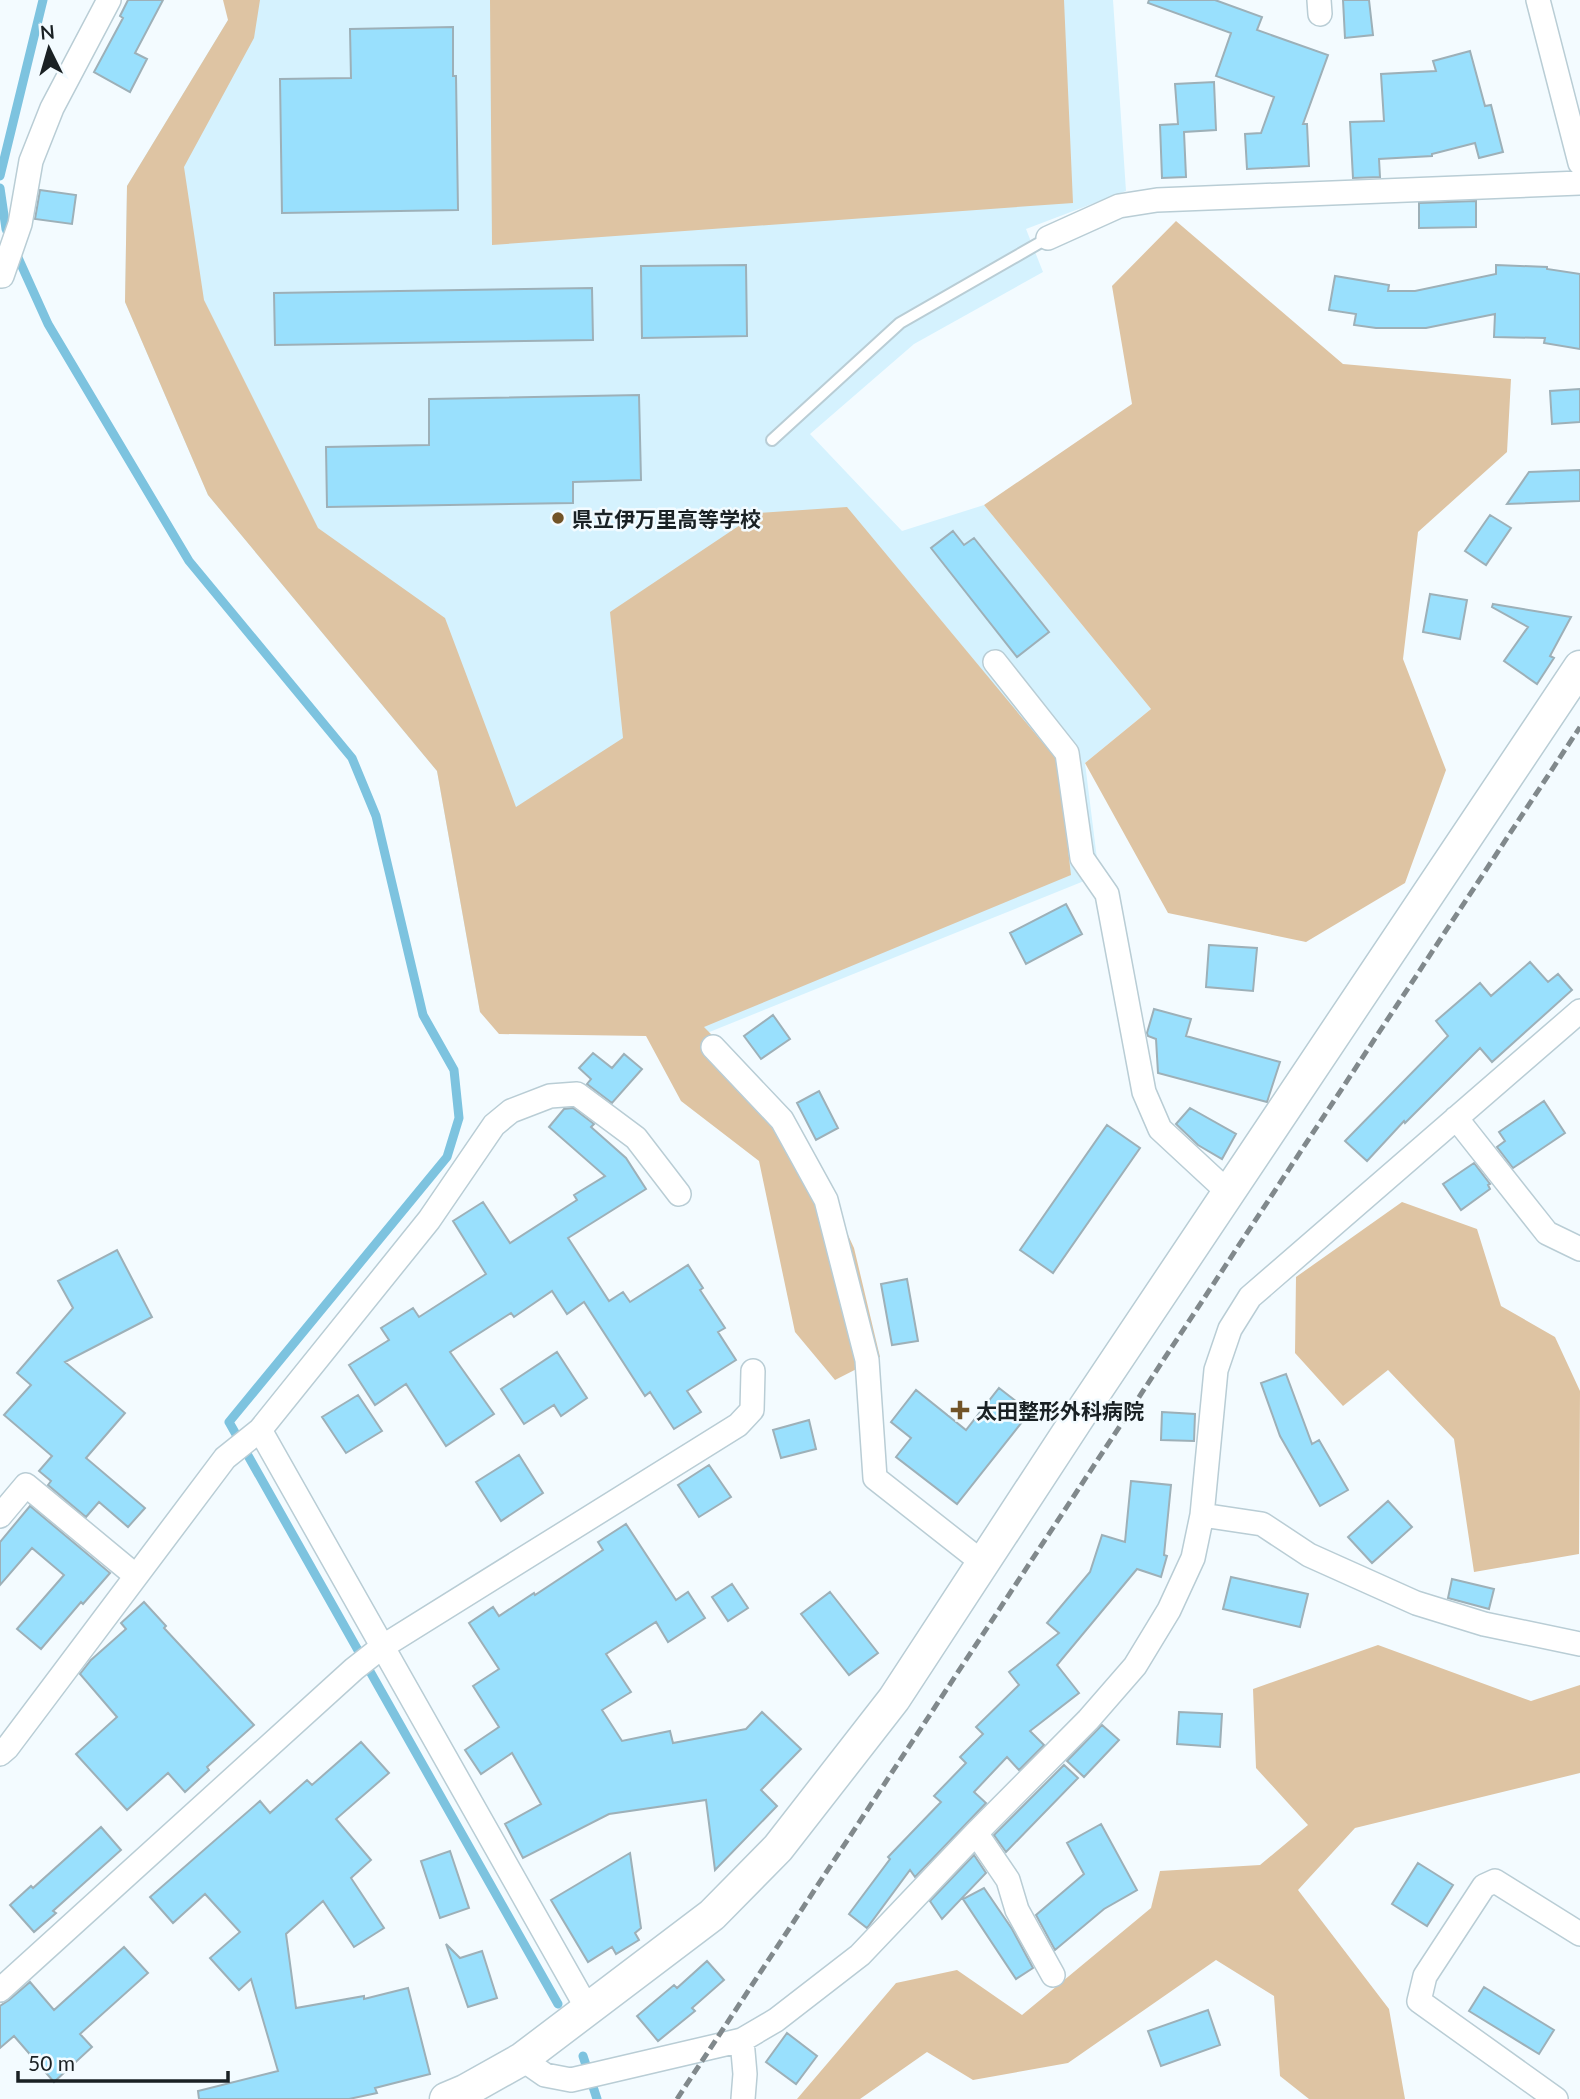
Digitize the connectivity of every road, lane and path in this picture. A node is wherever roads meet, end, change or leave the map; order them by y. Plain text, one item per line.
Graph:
1 (109, 0) edge
2 (1538, 0) edge
3 (1580, 163) edge
4 (1580, 183) edge
5 (1048, 238) joint
6 (1, 276) edge
7 (772, 440) dead end
8 (995, 662) dead end
9 (1580, 667) edge
10 (1580, 1011) edge
11 (713, 1047) dead end
12 (1455, 1118) junction
13 (1229, 1193) junction
14 (679, 1194) dead end
15 (1580, 1249) edge
16 (752, 1371) dead end
17 (260, 1430) junction
18 (1202, 1514) junction
19 (0, 1516) edge
20 (983, 1563) junction
21 (136, 1576) junction
22 (1580, 1644) edge
23 (382, 1647) junction
24 (0, 1754) edge
25 (976, 1833) junction
26 (1580, 1934) edge
27 (1053, 1975) dead end
28 (0, 1990) edge
29 (587, 2008) junction
30 (742, 2040) junction
31 (522, 2059) junction
32 (446, 2099) edge
33 (743, 2099) edge
34 (1556, 2099) edge

1 - 6 street
2 - 3 street
4 - 5 street
5 - 7 lane
8 - 13 street
9 - 13 street
10 - 12 street
11 - 20 street
12 - 15 street
12 - 18 street
13 - 20 street
14 - 17 street
16 - 23 street
17 - 21 street
17 - 23 street
18 - 22 street
18 - 25 street
19 - 21 street
20 - 29 street
21 - 24 street
23 - 28 street
23 - 29 street
25 - 27 street
25 - 30 street
26 - 34 street
29 - 31 street
30 - 31 street
30 - 33 street
31 - 32 street

